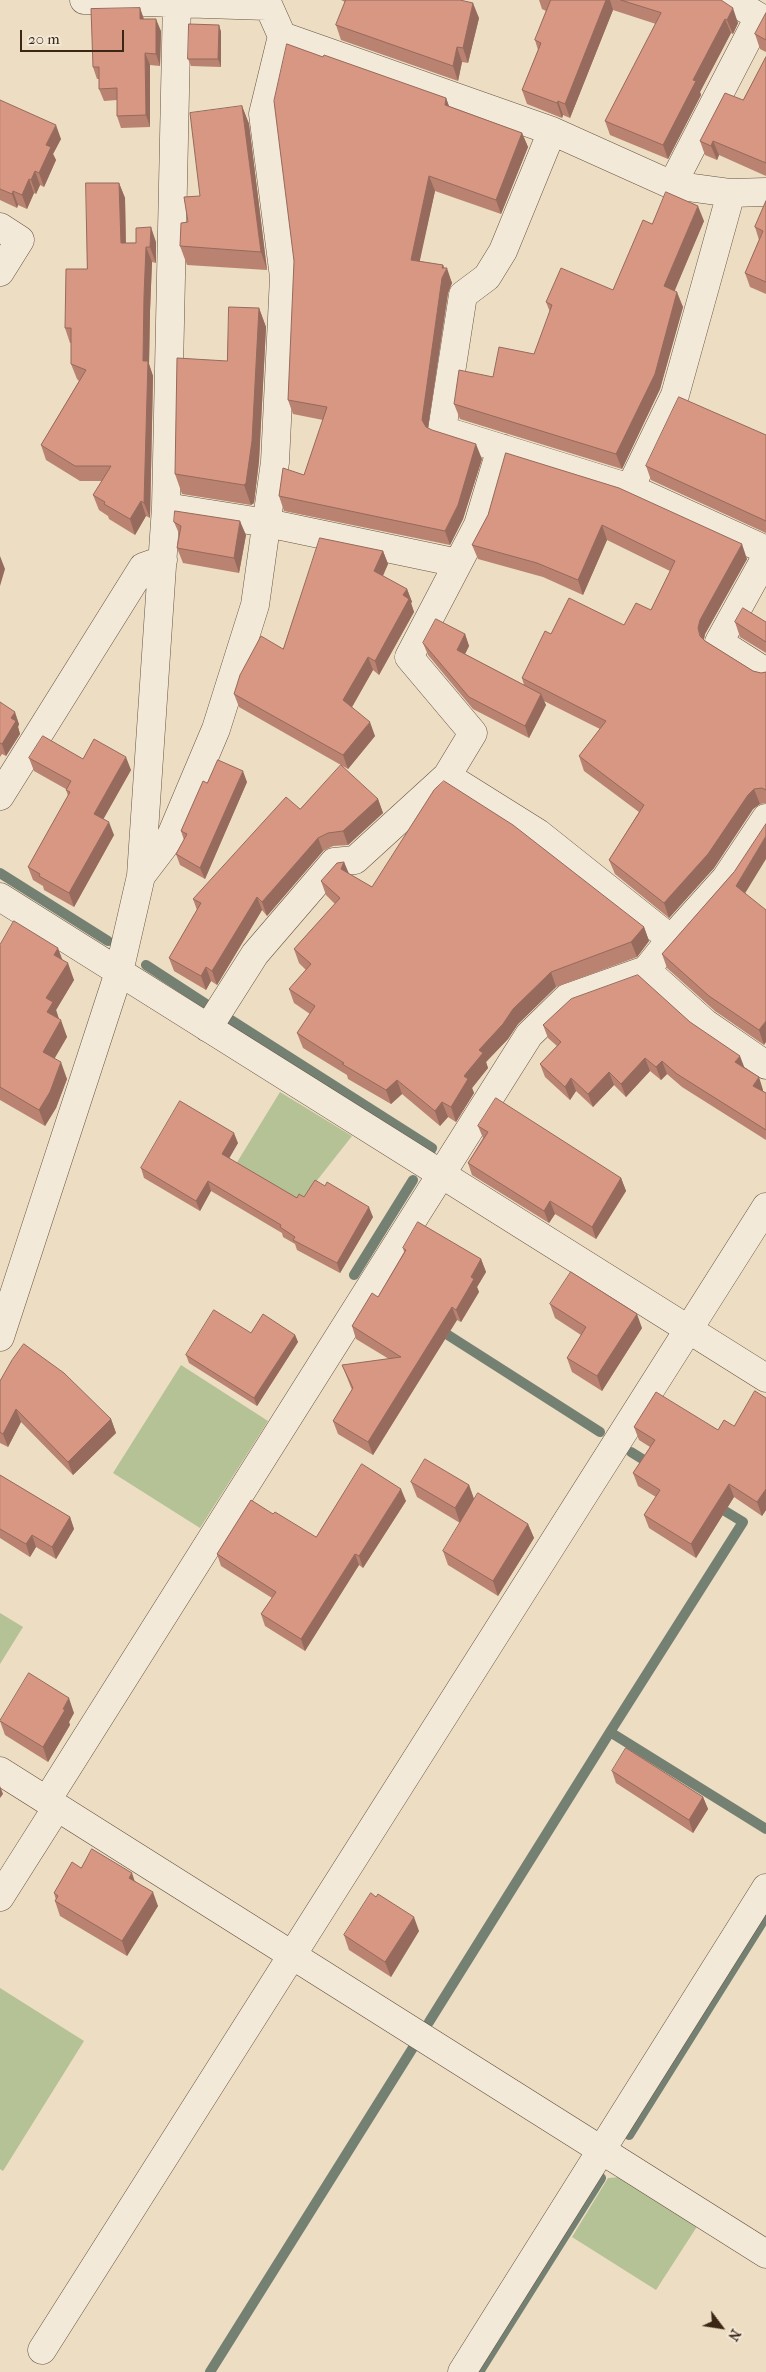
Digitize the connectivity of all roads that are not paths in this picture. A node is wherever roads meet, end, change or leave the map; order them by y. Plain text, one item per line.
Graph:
1 (84, 0) edge
2 (731, 0) edge
3 (177, 2) edge
4 (266, 3) edge
5 (282, 36) junction
6 (552, 131) junction
7 (672, 185) junction
8 (766, 192) edge
9 (731, 194) junction
10 (0, 227) edge
11 (0, 272) edge
12 (501, 448) junction
13 (630, 488) junction
14 (166, 507) junction
15 (268, 523) junction
16 (766, 550) edge
17 (766, 557) edge
18 (162, 560) junction
19 (458, 563) junction
20 (766, 672) edge
21 (446, 776) junction
22 (0, 796) edge
23 (766, 818) edge
24 (141, 876) junction
25 (0, 897) edge
26 (671, 939) junction
27 (646, 970) junction
28 (119, 972) junction
29 (208, 1028) junction
30 (766, 1065) edge
31 (441, 1173) junction
32 (766, 1207) edge
33 (689, 1329) junction
34 (0, 1337) edge
35 (766, 1378) edge
36 (0, 1771) edge
37 (52, 1804) junction
38 (766, 1888) edge
39 (0, 1897) edge
40 (292, 1956) junction
41 (601, 2150) junction
42 (766, 2254) edge
43 (42, 2350) dead end
44 (462, 2372) edge

1 - 3 street
2 - 7 street
3 - 4 street
3 - 14 street
4 - 5 street
5 - 6 street
5 - 15 street
6 - 7 street
6 - 12 street
7 - 9 street
8 - 9 street
9 - 13 street
10 - 11 street
12 - 13 street
12 - 19 street
13 - 16 street
14 - 15 street
14 - 18 street
15 - 19 street
15 - 24 street
17 - 20 street
18 - 22 street
18 - 24 street
19 - 21 street
21 - 26 street
21 - 29 street
23 - 26 street
24 - 28 street
25 - 28 street
26 - 27 street
27 - 30 street
27 - 31 street
28 - 29 street
28 - 34 street
29 - 31 street
31 - 33 street
31 - 37 street
32 - 33 street
33 - 35 street
33 - 40 street
36 - 37 street
37 - 39 street
37 - 40 street
38 - 41 street
40 - 41 street
40 - 43 street
41 - 42 street
41 - 44 street

